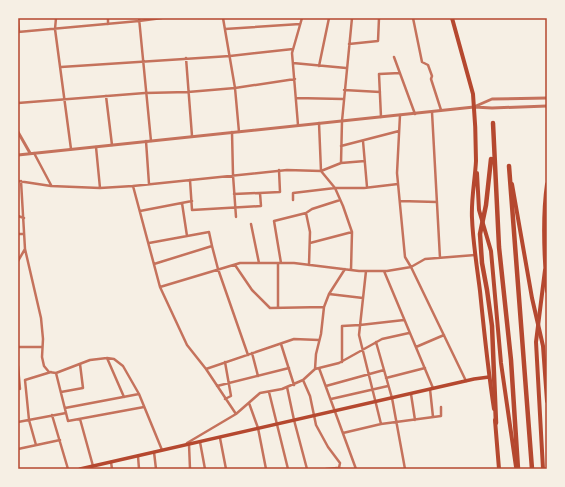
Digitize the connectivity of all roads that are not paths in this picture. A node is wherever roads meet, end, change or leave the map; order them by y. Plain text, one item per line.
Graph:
1 (18, 18) edge
2 (56, 18) edge
3 (108, 18) edge
4 (162, 18) edge
5 (223, 18) edge
6 (302, 18) edge
7 (329, 18) edge
8 (352, 18) edge
9 (379, 18) edge
10 (413, 18) edge
11 (452, 18) edge
12 (139, 20) edge
13 (108, 24) junction
14 (300, 24) junction
15 (225, 28) junction
16 (55, 29) junction
17 (18, 32) edge
18 (349, 44) junction
19 (293, 50) junction
20 (230, 56) junction
21 (394, 57) dead end
22 (186, 58) junction
23 (143, 61) junction
24 (293, 63) junction
25 (319, 66) junction
26 (60, 67) junction
27 (346, 68) junction
28 (400, 72) junction
29 (295, 79) junction
30 (235, 88) junction
31 (344, 90) junction
32 (188, 92) junction
33 (380, 92) junction
34 (145, 93) junction
35 (106, 96) junction
36 (296, 98) junction
37 (547, 98) edge
38 (343, 99) junction
39 (65, 100) junction
40 (18, 103) edge
41 (474, 106) junction
42 (547, 106) edge
43 (441, 110) junction
44 (432, 112) junction
45 (414, 114) junction
46 (400, 115) junction
47 (381, 117) junction
48 (342, 121) junction
49 (319, 123) junction
50 (298, 125) junction
51 (399, 131) junction
52 (18, 132) edge
53 (232, 132) junction
54 (238, 132) junction
55 (192, 136) junction
56 (149, 141) junction
57 (363, 141) junction
58 (112, 145) junction
59 (96, 146) junction
60 (341, 146) junction
61 (71, 149) junction
62 (32, 153) junction
63 (18, 155) edge
64 (365, 161) junction
65 (476, 161) junction
66 (341, 163) junction
67 (509, 166) joint
68 (279, 170) junction
69 (321, 171) junction
70 (233, 175) junction
71 (190, 180) junction
72 (19, 181) edge
73 (149, 184) junction
74 (398, 184) junction
75 (547, 184) edge
76 (51, 186) junction
77 (133, 186) junction
78 (367, 187) junction
79 (100, 188) junction
80 (335, 188) junction
81 (260, 193) junction
82 (234, 194) junction
83 (293, 200) dead end
84 (340, 200) junction
85 (192, 201) junction
86 (400, 201) junction
87 (437, 202) junction
88 (182, 203) junction
89 (235, 208) junction
90 (140, 211) junction
91 (306, 213) junction
92 (18, 216) edge
93 (236, 217) dead end
94 (24, 218) junction
95 (251, 224) dead end
96 (352, 232) junction
97 (18, 234) edge
98 (24, 234) junction
99 (187, 236) junction
100 (148, 243) junction
101 (310, 243) junction
102 (212, 246) junction
103 (24, 249) junction
104 (475, 255) junction
105 (440, 258) junction
106 (18, 261) edge
107 (259, 263) junction
108 (280, 263) junction
109 (154, 264) junction
110 (234, 265) junction
111 (309, 265) junction
112 (411, 267) junction
113 (218, 269) junction
114 (345, 269) junction
115 (352, 270) junction
116 (545, 270) junction
117 (366, 271) junction
118 (384, 271) junction
119 (160, 287) junction
120 (547, 291) edge
121 (329, 294) junction
122 (363, 298) junction
123 (324, 307) junction
124 (278, 308) junction
125 (404, 320) junction
126 (360, 325) junction
127 (410, 333) junction
128 (444, 335) junction
129 (319, 340) junction
130 (376, 342) junction
131 (281, 344) junction
132 (18, 347) edge
133 (42, 347) junction
134 (416, 347) junction
135 (362, 351) junction
136 (252, 354) junction
137 (248, 355) junction
138 (107, 358) junction
139 (226, 362) junction
140 (342, 362) junction
141 (80, 364) junction
142 (18, 366) edge
143 (289, 368) junction
144 (320, 368) junction
145 (425, 368) junction
146 (206, 369) junction
147 (315, 369) junction
148 (384, 370) junction
149 (52, 372) junction
150 (56, 373) junction
151 (368, 374) junction
152 (258, 376) junction
153 (489, 377) junction
154 (386, 378) junction
155 (303, 380) junction
156 (466, 381) junction
157 (229, 383) junction
158 (294, 385) junction
159 (217, 386) junction
160 (326, 386) junction
161 (388, 386) junction
162 (287, 387) junction
163 (26, 388) junction
164 (19, 389) edge
165 (432, 389) junction
166 (372, 390) junction
167 (61, 392) junction
168 (269, 392) junction
169 (139, 394) junction
170 (411, 394) junction
171 (124, 397) junction
172 (392, 398) junction
173 (225, 399) junction
174 (331, 399) junction
175 (547, 401) edge
176 (249, 402) junction
177 (376, 402) junction
178 (144, 407) junction
179 (441, 407) dead end
180 (65, 408) junction
181 (335, 411) junction
182 (66, 413) junction
183 (236, 414) junction
184 (52, 415) junction
185 (314, 416) junction
186 (433, 417) junction
187 (80, 419) junction
188 (29, 420) junction
189 (294, 420) junction
190 (414, 420) junction
191 (18, 422) edge
192 (396, 422) junction
193 (496, 423) junction
194 (277, 424) junction
195 (381, 424) junction
196 (258, 428) junction
197 (343, 433) junction
198 (220, 438) junction
199 (60, 440) junction
200 (200, 442) junction
201 (189, 444) junction
202 (36, 445) junction
203 (183, 446) junction
204 (18, 448) edge
205 (162, 450) junction
206 (154, 452) junction
207 (138, 455) junction
208 (110, 462) junction
209 (94, 466) junction
210 (68, 469) edge
211 (80, 469) edge
212 (112, 469) edge
213 (139, 469) edge
214 (156, 469) edge
215 (190, 469) edge
216 (205, 469) edge
217 (226, 469) edge
218 (266, 469) edge
219 (288, 469) edge
220 (307, 469) edge
221 (326, 469) edge
222 (341, 469) edge
223 (356, 469) edge
224 (405, 469) edge
225 (499, 469) edge
226 (517, 469) edge
227 (532, 469) edge
228 (543, 469) edge

1 - 17 street
2 - 16 street
3 - 13 street
4 - 12 street
5 - 15 street
6 - 14 street
7 - 25 street
8 - 18 street
9 - 18 street
10 - 43 street
11 - 41 main road
12 - 13 street
12 - 23 street
13 - 16 street
14 - 15 street
14 - 19 street
15 - 20 street
16 - 17 street
16 - 26 street
18 - 27 street
19 - 20 street
19 - 24 street
20 - 22 street
20 - 30 street
21 - 28 street
22 - 23 street
22 - 32 street
23 - 26 street
23 - 34 street
24 - 25 street
24 - 29 street
25 - 27 street
26 - 39 street
27 - 31 street
28 - 33 street
28 - 45 street
29 - 30 street
29 - 36 street
30 - 32 street
30 - 54 street
31 - 33 street
31 - 38 street
32 - 34 street
32 - 55 street
33 - 47 street
34 - 35 street
34 - 56 street
35 - 39 street
35 - 58 street
36 - 38 street
36 - 50 street
37 - 41 street
38 - 48 street
39 - 40 street
39 - 61 street
41 - 42 street
41 - 43 street
41 - 65 main road
43 - 44 street
44 - 45 street
44 - 87 street
45 - 46 street
46 - 47 street
46 - 51 street
47 - 48 street
48 - 49 street
48 - 60 street
49 - 50 street
49 - 69 street
50 - 54 street
51 - 57 street
51 - 74 street
52 - 62 street
53 - 54 street
53 - 55 street
53 - 70 street
55 - 56 street
56 - 58 street
56 - 73 street
57 - 60 street
57 - 64 street
58 - 59 street
59 - 61 street
59 - 79 street
60 - 66 street
61 - 62 street
62 - 63 street
62 - 76 street
64 - 66 street
64 - 78 street
65 - 104 main road
65 - 226 main road
66 - 69 street
67 - 175 main road
67 - 227 highway
68 - 69 street
68 - 70 street
68 - 81 street
69 - 80 street
70 - 71 street
70 - 82 street
71 - 73 street
71 - 85 street
72 - 76 street
72 - 94 street
73 - 77 street
74 - 78 street
74 - 86 street
75 - 116 main road
76 - 79 street
77 - 79 street
77 - 90 street
78 - 80 street
80 - 83 street
80 - 84 street
81 - 82 street
81 - 89 street
82 - 89 street
84 - 91 street
84 - 96 street
85 - 88 street
85 - 89 street
86 - 87 street
86 - 112 street
87 - 105 street
88 - 90 street
88 - 99 street
89 - 93 street
90 - 100 street
91 - 101 street
91 - 108 street
92 - 94 street
94 - 98 street
95 - 107 street
96 - 101 street
96 - 115 street
97 - 98 street
98 - 103 street
99 - 100 street
99 - 102 street
100 - 109 street
101 - 111 street
102 - 109 street
102 - 113 street
103 - 106 street
103 - 133 street
104 - 105 street
104 - 153 main road
105 - 112 street
107 - 108 street
107 - 110 street
108 - 111 street
108 - 124 street
109 - 119 street
110 - 113 street
110 - 124 street
111 - 114 street
112 - 118 street
112 - 128 street
113 - 119 street
113 - 137 street
114 - 115 street
114 - 121 street
115 - 117 street
116 - 120 main road
116 - 228 main road
117 - 118 street
117 - 122 street
118 - 125 street
119 - 146 street
121 - 122 street
121 - 123 street
122 - 126 street
123 - 124 street
123 - 129 street
125 - 126 street
125 - 127 street
126 - 135 street
126 - 140 street
127 - 130 street
127 - 134 street
128 - 134 street
128 - 156 street
129 - 131 street
129 - 147 street
130 - 135 street
130 - 148 street
131 - 136 street
131 - 143 street
132 - 133 street
133 - 149 street
134 - 145 street
135 - 140 street
135 - 151 street
136 - 137 street
136 - 152 street
137 - 139 street
138 - 141 street
138 - 169 street
138 - 171 street
139 - 146 street
139 - 157 street
140 - 144 street
141 - 150 street
141 - 167 street
142 - 164 street
143 - 152 street
143 - 158 street
144 - 147 street
144 - 160 street
145 - 154 street
145 - 165 street
146 - 159 street
147 - 155 street
148 - 151 street
148 - 154 street
149 - 150 street
149 - 163 street
150 - 167 street
151 - 160 street
151 - 166 street
152 - 157 street
153 - 156 main road
153 - 193 main road
154 - 161 street
155 - 158 street
155 - 185 street
156 - 165 main road
157 - 159 street
157 - 173 street
158 - 162 street
159 - 173 street
160 - 174 street
161 - 166 street
161 - 172 street
162 - 168 street
162 - 189 street
163 - 164 street
163 - 188 street
165 - 170 main road
165 - 186 street
166 - 174 street
166 - 177 street
167 - 180 street
168 - 176 street
168 - 194 street
169 - 171 street
169 - 178 street
170 - 172 main road
170 - 190 street
171 - 180 street
172 - 177 main road
172 - 192 street
173 - 183 street
174 - 181 street
176 - 183 street
176 - 196 street
177 - 181 main road
177 - 195 street
178 - 187 street
178 - 205 street
179 - 186 street
180 - 182 street
181 - 185 main road
181 - 197 street
182 - 184 street
182 - 187 street
183 - 203 street
184 - 188 street
184 - 199 street
185 - 189 main road
185 - 222 street
186 - 190 street
187 - 209 street
188 - 191 street
188 - 202 street
189 - 194 main road
189 - 220 street
190 - 192 street
192 - 195 street
192 - 224 street
193 - 225 main road
193 - 226 highway
194 - 196 main road
194 - 219 street
195 - 197 street
196 - 198 main road
196 - 218 street
197 - 223 street
198 - 200 main road
198 - 217 street
199 - 202 street
199 - 210 street
200 - 201 main road
200 - 216 street
201 - 203 main road
201 - 215 street
202 - 204 street
203 - 205 main road
205 - 206 main road
206 - 207 main road
206 - 214 street
207 - 208 main road
207 - 213 street
208 - 209 main road
208 - 212 street
209 - 211 main road
221 - 222 street

